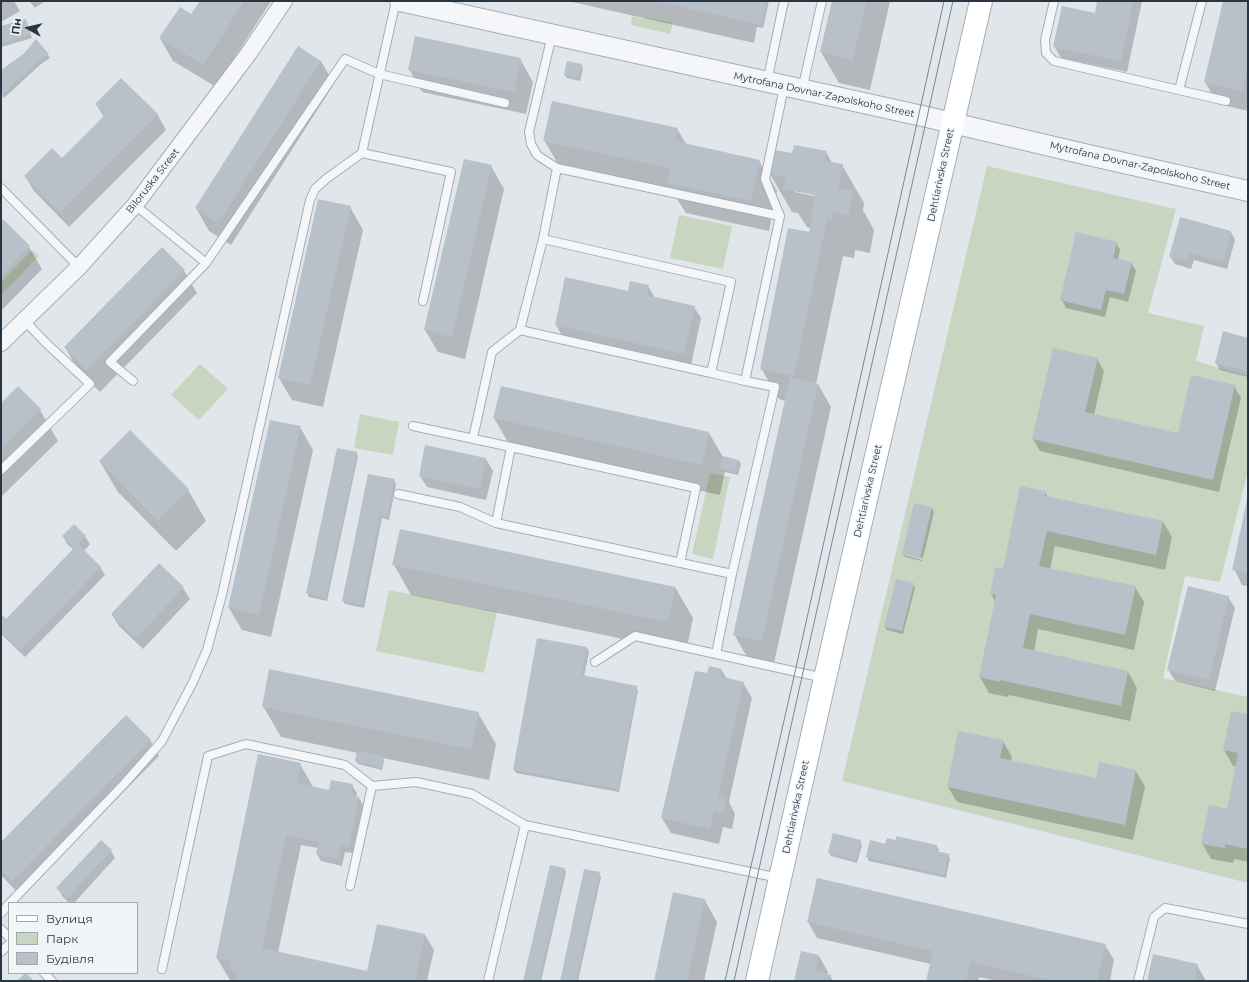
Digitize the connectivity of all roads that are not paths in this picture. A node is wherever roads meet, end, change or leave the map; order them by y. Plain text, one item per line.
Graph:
1 (284, 1) edge
2 (396, 1) edge
3 (400, 1) edge
4 (784, 1) edge
5 (822, 1) edge
6 (981, 1) edge
7 (1054, 1) edge
8 (1202, 1) edge
9 (552, 34) junction
10 (379, 74) junction
11 (784, 87) junction
12 (1179, 90) junction
13 (1226, 100) dead end
14 (505, 103) dead end
15 (952, 123) junction
16 (362, 153) junction
17 (557, 168) junction
18 (1, 188) edge
19 (1248, 190) edge
20 (136, 205) junction
21 (780, 216) junction
22 (543, 239) junction
23 (206, 263) junction
24 (79, 267) junction
25 (422, 301) dead end
26 (24, 320) junction
27 (520, 330) junction
28 (1, 343) edge
29 (711, 373) junction
30 (132, 381) dead end
31 (745, 381) junction
32 (412, 426) dead end
33 (473, 438) junction
34 (511, 446) junction
35 (1, 470) edge
36 (398, 494) dead end
37 (496, 523) junction
38 (680, 562) junction
39 (732, 574) junction
40 (716, 654) junction
41 (595, 662) dead end
42 (825, 678) junction
43 (372, 786) junction
44 (525, 825) junction
45 (780, 879) junction
46 (350, 886) dead end
47 (12, 902) edge
48 (1248, 924) edge
49 (162, 969) dead end
50 (488, 981) edge
51 (757, 981) edge
52 (1138, 981) edge

1 - 20 street, Biloruska Street
2 - 10 lane
3 - 9 street, Mytrofana Dovnar-Zapolskoho Street
4 - 11 lane
5 - 11 lane
6 - 15 main road, Dehtiarivska Street
7 - 12 lane
8 - 12 lane
9 - 11 street, Mytrofana Dovnar-Zapolskoho Street
9 - 17 lane
10 - 14 lane
10 - 16 lane
10 - 23 lane
11 - 15 street, Mytrofana Dovnar-Zapolskoho Street
11 - 21 lane
12 - 13 lane
15 - 19 street, Mytrofana Dovnar-Zapolskoho Street
15 - 42 main road, Dehtiarivska Street
16 - 25 lane
16 - 47 lane
17 - 21 lane
17 - 22 lane
18 - 24 lane
20 - 23 lane
20 - 24 street, Biloruska Street
21 - 31 lane
22 - 27 lane
22 - 29 lane
23 - 30 lane
24 - 26 street, Biloruska Street
26 - 28 street, Biloruska Street
26 - 35 lane
27 - 29 lane
27 - 33 lane
29 - 31 lane
31 - 39 lane
32 - 33 lane
33 - 34 lane
34 - 37 lane
34 - 38 lane
36 - 37 lane
37 - 38 lane
38 - 39 lane
39 - 40 lane
40 - 41 lane
40 - 42 lane
42 - 45 main road, Dehtiarivska Street
43 - 44 lane
43 - 46 lane
43 - 49 lane
44 - 45 lane
44 - 50 lane
45 - 51 main road, Dehtiarivska Street
48 - 52 lane

